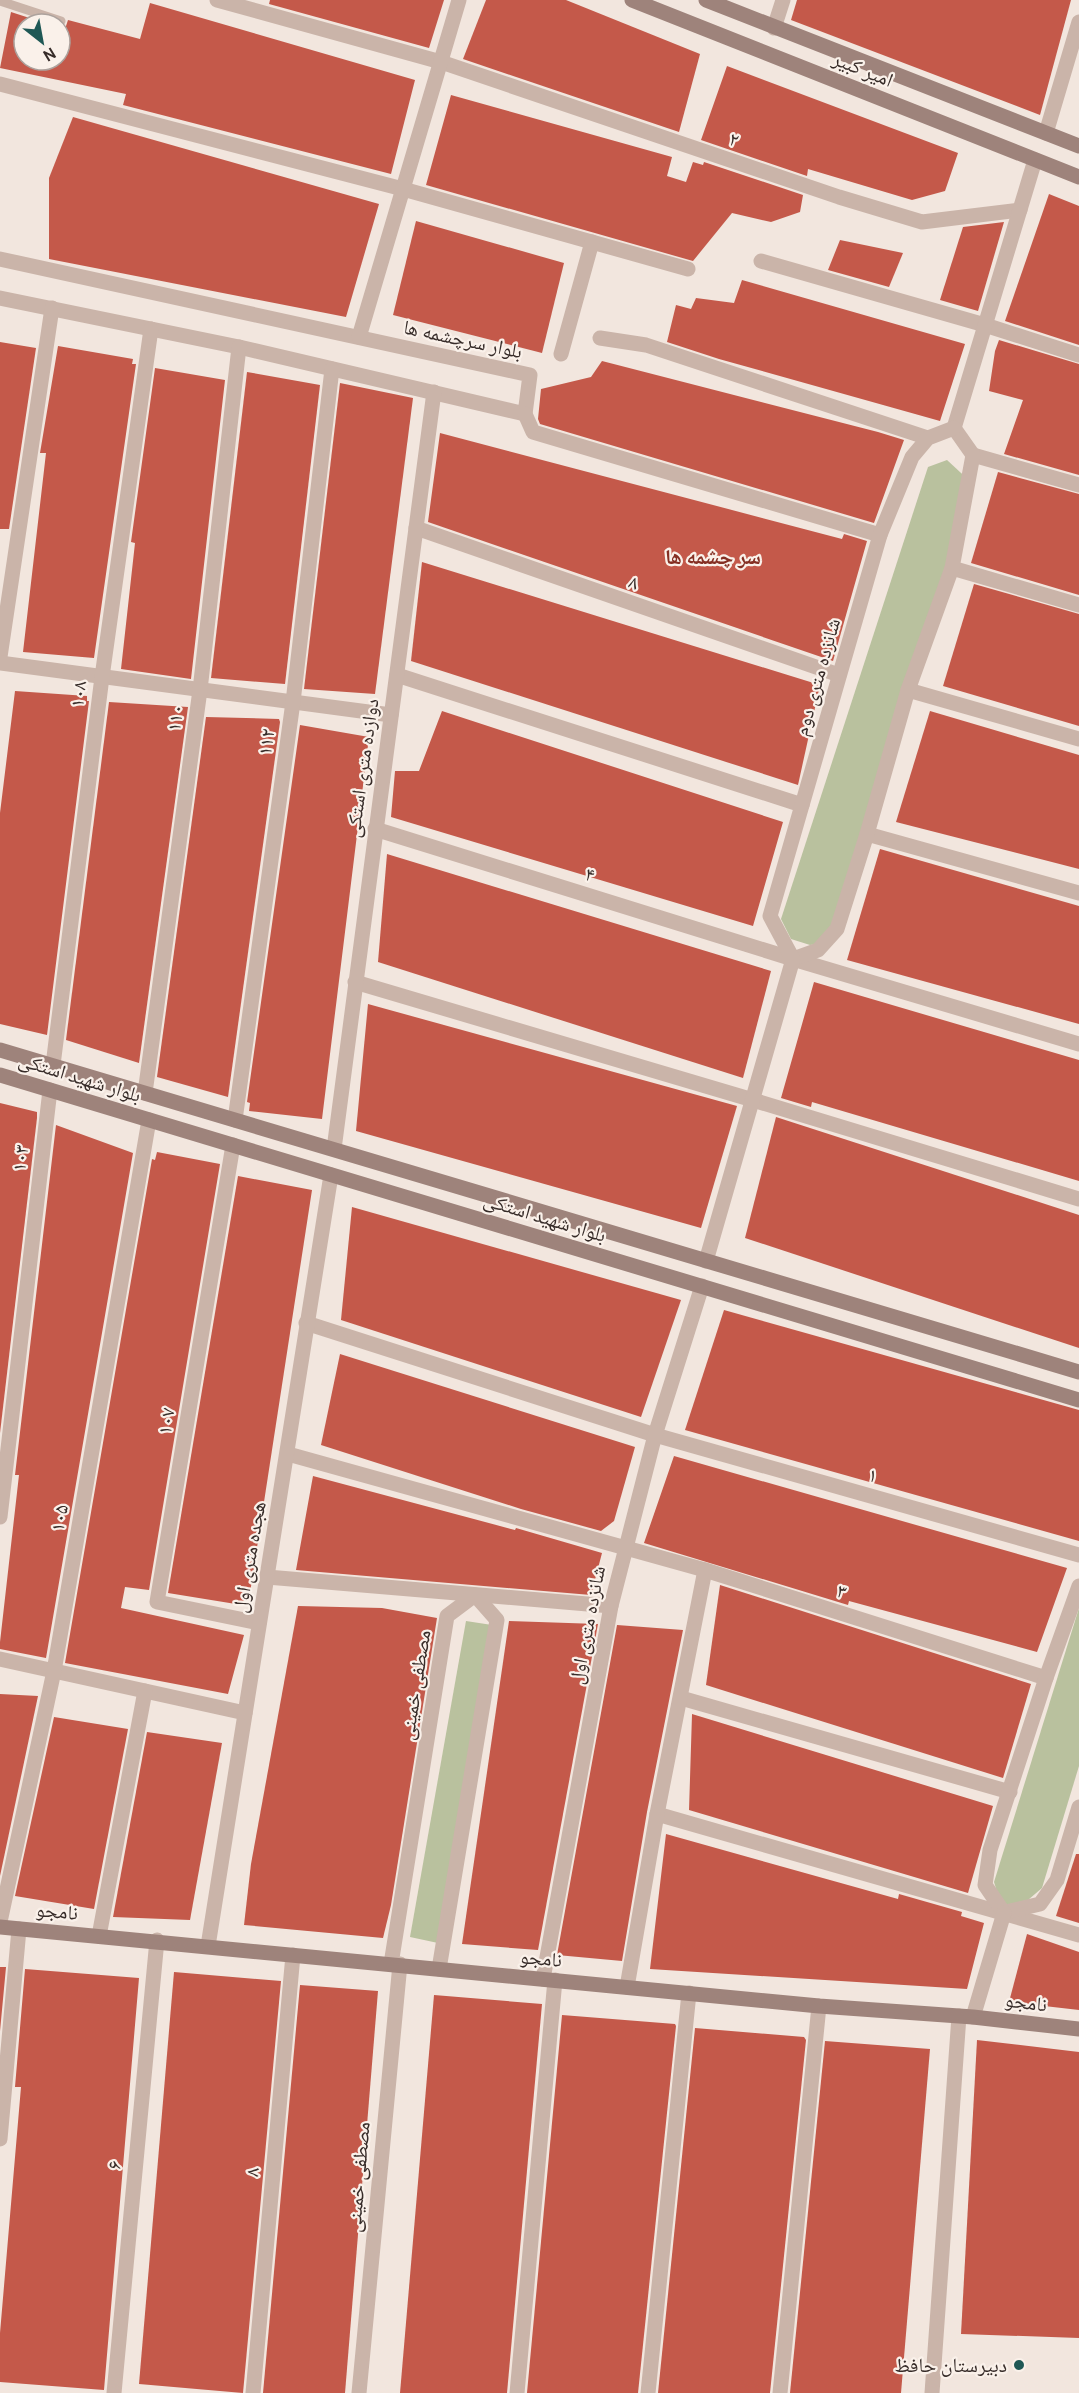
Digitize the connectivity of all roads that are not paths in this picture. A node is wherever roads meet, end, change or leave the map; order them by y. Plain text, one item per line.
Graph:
1 (217, 0) edge
2 (459, 0) edge
3 (632, 0) edge
4 (706, 0) edge
5 (783, 0) edge
6 (0, 1) edge
7 (34, 12) edge
8 (1079, 22) edge
9 (774, 28) junction
10 (441, 62) junction
11 (0, 84) edge
12 (1046, 133) junction
13 (1079, 146) edge
14 (1035, 160) junction
15 (1079, 177) edge
16 (403, 189) junction
17 (1020, 210) junction
18 (592, 242) junction
19 (0, 259) edge
20 (761, 261) dead end
21 (688, 269) dead end
22 (0, 298) edge
23 (52, 308) junction
24 (985, 325) junction
25 (151, 329) junction
26 (359, 337) junction
27 (600, 338) dead end
28 (239, 348) junction
29 (561, 354) dead end
30 (1079, 355) edge
31 (332, 369) junction
32 (434, 392) junction
33 (525, 414) junction
34 (954, 428) junction
35 (928, 438) junction
36 (973, 455) junction
37 (1079, 485) edge
38 (416, 528) junction
39 (880, 535) junction
40 (952, 568) junction
41 (1079, 605) edge
42 (0, 657) edge
43 (0, 663) edge
44 (397, 675) junction
45 (839, 675) junction
46 (102, 676) junction
47 (200, 690) junction
48 (908, 690) junction
49 (293, 702) junction
50 (391, 715) junction
51 (1079, 740) edge
52 (802, 805) junction
53 (375, 830) junction
54 (867, 834) junction
55 (1079, 893) edge
56 (793, 960) junction
57 (355, 982) junction
58 (1079, 1044) edge
59 (0, 1050) edge
60 (53, 1065) junction
61 (0, 1075) edge
62 (50, 1090) junction
63 (145, 1093) junction
64 (753, 1100) junction
65 (149, 1120) junction
66 (235, 1120) junction
67 (233, 1145) junction
68 (334, 1149) junction
69 (331, 1175) junction
70 (1079, 1199) edge
71 (706, 1261) junction
72 (702, 1286) junction
73 (849, 1303) junction
74 (306, 1323) junction
75 (841, 1328) junction
76 (1079, 1372) edge
77 (1079, 1400) edge
78 (655, 1435) junction
79 (288, 1454) junction
80 (0, 1517) edge
81 (625, 1549) junction
82 (1079, 1555) edge
83 (705, 1570) junction
84 (267, 1577) junction
85 (1079, 1586) edge
86 (475, 1595) junction
87 (611, 1606) junction
88 (259, 1623) junction
89 (0, 1659) edge
90 (54, 1671) junction
91 (1046, 1678) junction
92 (145, 1691) junction
93 (681, 1698) junction
94 (245, 1713) junction
95 (1010, 1792) junction
96 (1079, 1807) edge
97 (657, 1814) junction
98 (1004, 1913) junction
99 (0, 1922) edge
100 (0, 1927) edge
101 (19, 1929) junction
102 (1079, 1935) edge
103 (99, 1936) junction
104 (157, 1940) junction
105 (208, 1946) junction
106 (293, 1955) junction
107 (395, 1964) junction
108 (439, 1969) junction
109 (549, 1979) junction
110 (627, 1987) junction
111 (689, 1993) junction
112 (819, 2006) junction
113 (966, 2016) junction
114 (1079, 2029) edge
115 (0, 2139) edge
116 (114, 2393) edge
117 (253, 2393) edge
118 (359, 2393) edge
119 (518, 2393) edge
120 (648, 2393) edge
121 (780, 2393) edge
122 (932, 2393) edge

1 - 10 street
2 - 10 street
3 - 14 main road, امیر کبیر
4 - 9 main road, امیر کبیر
5 - 9 street
6 - 7 lane
8 - 12 street
9 - 12 main road, امیر کبیر
10 - 16 street
10 - 17 street, ۲
11 - 16 street
12 - 13 main road, امیر کبیر
14 - 15 main road, امیر کبیر
14 - 17 street
16 - 18 street
16 - 26 street
17 - 24 street
18 - 21 street
18 - 29 street
19 - 26 street, بلوار سرچشمه ها
20 - 24 street
22 - 23 street
23 - 25 street
23 - 42 street
24 - 30 street
24 - 34 street
25 - 28 street
25 - 46 street, ۱۰۸
26 - 33 street, بلوار سرچشمه ها
27 - 35 street
28 - 31 street
28 - 47 street, ۱۱۰
31 - 32 street
31 - 49 street, ۱۱۲
32 - 33 street
32 - 38 street, دوازده متری استکی
33 - 39 street
34 - 35 street
34 - 36 street
35 - 39 street, شانزده متری دوم
36 - 37 street
36 - 40 street
38 - 44 street, دوازده متری استکی
38 - 45 street, ۸
39 - 45 street, شانزده متری دوم
40 - 41 street
40 - 48 street
43 - 46 street
44 - 50 street, دوازده متری استکی
44 - 52 street
45 - 52 street, شانزده متری دوم
46 - 47 street
46 - 60 street, ۱۰۸
47 - 49 street
47 - 63 street, ۱۱۰
48 - 51 street
48 - 54 street
49 - 50 street
49 - 66 street, ۱۱۲
50 - 53 street, دوازده متری استکی
52 - 56 street, شانزده متری دوم
53 - 56 street, ۴
53 - 57 street, دوازده متری استکی
54 - 55 street
54 - 56 street
56 - 58 street
56 - 64 street
57 - 64 street
57 - 68 street, دوازده متری استکی
59 - 60 main road, بلوار شهید استکی
60 - 63 main road, بلوار شهید استکی
61 - 62 main road, بلوار شهید استکی
62 - 65 main road, بلوار شهید استکی
62 - 80 street, ۱۰۳
63 - 66 main road, بلوار شهید استکی
64 - 70 street
64 - 71 street
65 - 67 main road, بلوار شهید استکی
65 - 90 street, ۱۰۵
66 - 68 main road, بلوار شهید استکی
67 - 69 main road, بلوار شهید استکی
67 - 88 street, ۱۰۷
68 - 71 main road, بلوار شهید استکی
69 - 72 main road, بلوار شهید استکی
69 - 74 street, هجده متری اول
71 - 73 main road, بلوار شهید استکی
72 - 75 main road, بلوار شهید استکی
72 - 78 street, شانزده متری اول
73 - 75 main road
73 - 76 main road, بلوار شهید استکی
74 - 78 street
74 - 79 street, هجده متری اول
75 - 77 main road, بلوار شهید استکی
78 - 81 street, شانزده متری اول
78 - 82 street, ۱
79 - 81 street
79 - 84 street, هجده متری اول
81 - 83 street, ۳
81 - 87 street, شانزده متری اول
83 - 91 street, ۳
83 - 93 street
84 - 86 street
84 - 88 street, هجده متری اول
85 - 91 street
86 - 87 street
86 - 107 street, مصطفی خمینی
86 - 108 street
87 - 109 street, شانزده متری اول
88 - 94 street, هجده متری اول
89 - 90 street
90 - 92 street
90 - 99 street, ۱۰۵
91 - 95 street
92 - 94 street
92 - 103 street
93 - 95 street
93 - 97 street
94 - 105 street, هجده متری اول
95 - 98 street
96 - 98 street
97 - 98 street
97 - 110 street
98 - 102 street
98 - 113 street
100 - 101 main road, نامجو
101 - 103 main road, نامجو
101 - 115 street
103 - 104 main road, نامجو
104 - 105 main road, نامجو
104 - 116 street, ۶
105 - 106 main road, نامجو
106 - 107 main road, نامجو
106 - 117 street, ۸
107 - 108 main road, نامجو
107 - 118 street, مصطفی خمینی
108 - 109 main road, نامجو
109 - 110 main road, نامجو
109 - 119 street, شانزده متری اول
110 - 111 main road, نامجو
111 - 112 main road, نامجو
111 - 120 street
112 - 113 main road, نامجو
112 - 121 street
113 - 114 main road, نامجو
113 - 122 street

